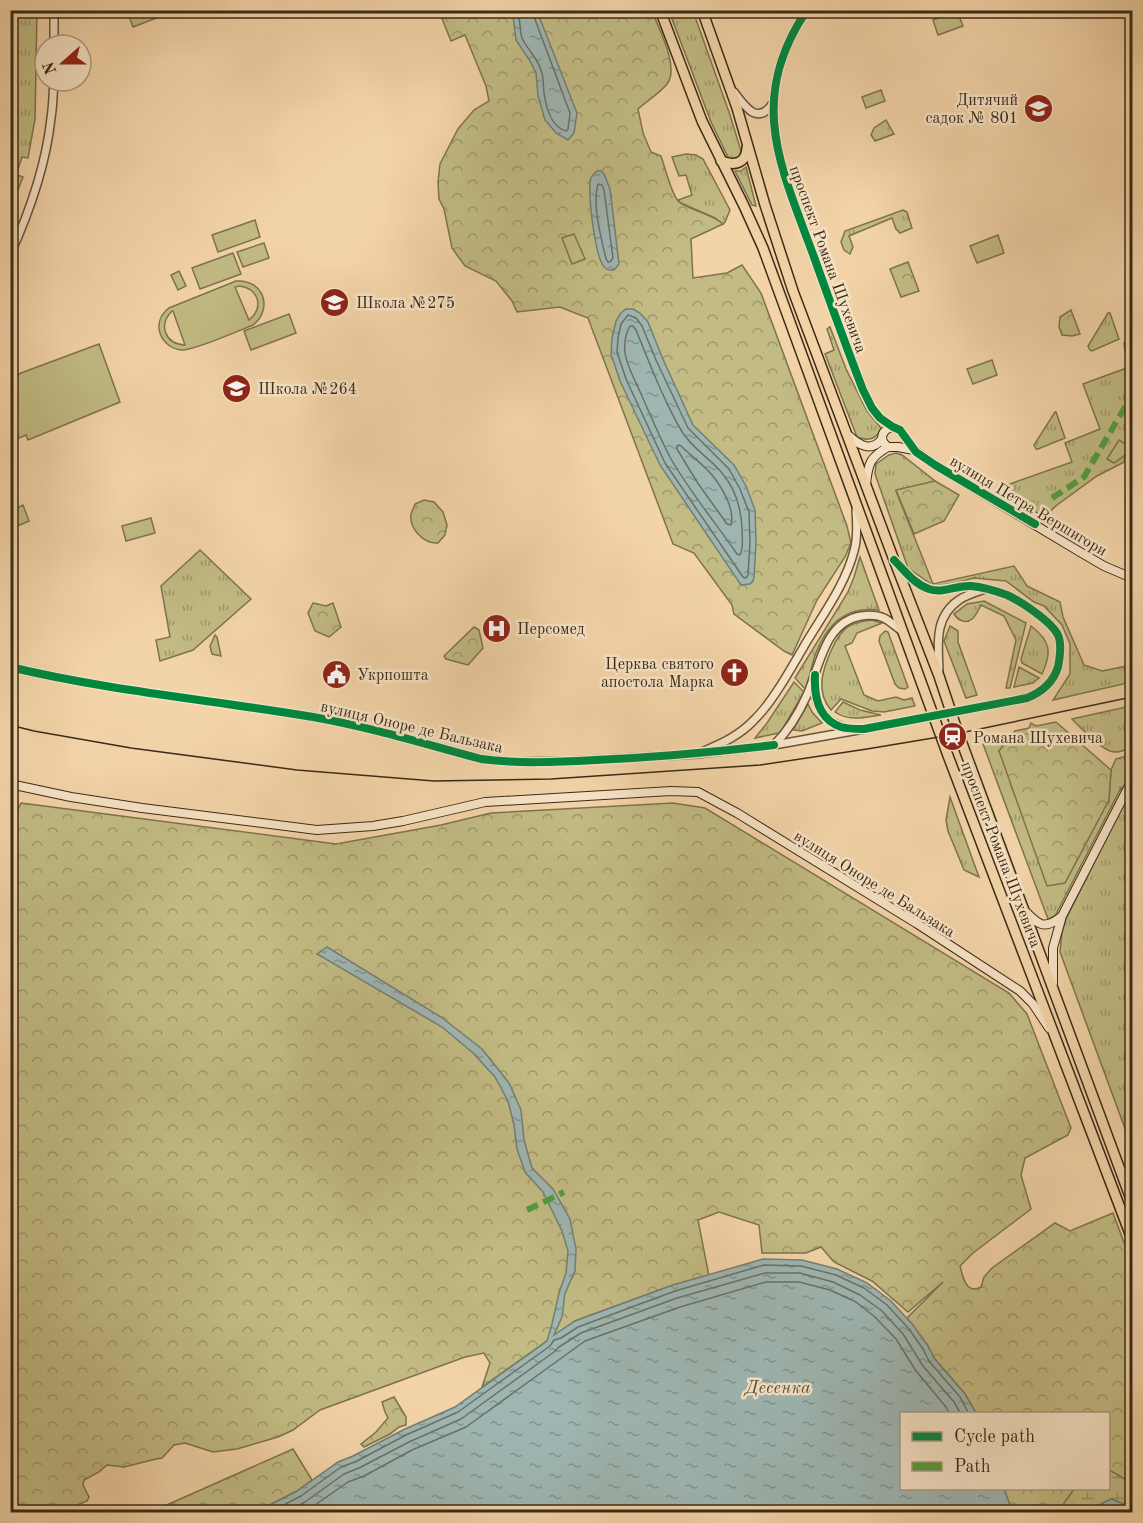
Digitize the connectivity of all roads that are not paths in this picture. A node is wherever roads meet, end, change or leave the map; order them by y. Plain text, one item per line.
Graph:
1 (54, 10) edge
2 (660, 10) edge
3 (702, 10) edge
4 (807, 10) edge
5 (54, 33) edge
6 (730, 86) junction
7 (53, 93) edge
8 (774, 102) junction
9 (748, 145) junction
10 (721, 161) junction
11 (10, 255) edge
12 (880, 418) junction
13 (893, 428) junction
14 (845, 431) junction
15 (883, 436) junction
16 (903, 436) junction
17 (888, 447) junction
18 (898, 447) junction
19 (914, 450) junction
20 (866, 485) junction
21 (855, 498) junction
22 (894, 560) junction
23 (1132, 578) edge
24 (985, 588) junction
25 (903, 632) junction
26 (10, 667) edge
27 (815, 675) junction
28 (939, 676) junction
29 (864, 729) junction
30 (774, 745) junction
31 (697, 754) junction
32 (1132, 780) edge
33 (10, 784) edge
34 (1024, 910) junction
35 (1062, 916) junction
36 (1053, 987) junction
37 (1058, 1042) junction
38 (1132, 1202) edge
39 (1132, 1239) edge

1 - 5 street
2 - 10 main road, проспект Романа Шухевича
3 - 6 main road, проспект Романа Шухевича
4 - 8 street, проспект Романа Шухевича
6 - 8 street
6 - 9 main road, проспект Романа Шухевича
7 - 11 street
8 - 12 street, проспект Романа Шухевича
9 - 10 main road
9 - 14 main road, проспект Романа Шухевича
10 - 21 main road, проспект Романа Шухевича
12 - 13 street, проспект Романа Шухевича
12 - 15 street, проспект Романа Шухевича
13 - 15 main road
13 - 16 main road
14 - 15 main road
14 - 20 main road, проспект Романа Шухевича
15 - 17 main road
16 - 18 main road
16 - 19 main road, вулиця Петра Вершигори
17 - 18 main road
17 - 20 main road
18 - 19 main road, вулиця Петра Вершигори
19 - 23 main road, вулиця Петра Вершигори
20 - 22 main road, проспект Романа Шухевича
21 - 25 main road, проспект Романа Шухевича
21 - 31 street
22 - 24 street
22 - 28 main road, проспект Романа Шухевича
24 - 28 street
24 - 29 street, вулиця Оноре де Бальзака, bridge
25 - 27 street
25 - 37 main road, проспект Романа Шухевича
26 - 31 street, вулиця Оноре де Бальзака
27 - 29 street
27 - 30 street
28 - 34 main road, проспект Романа Шухевича
29 - 30 street, вулиця Оноре де Бальзака
30 - 31 street, вулиця Оноре де Бальзака
32 - 35 main road
33 - 37 main road, вулиця Оноре де Бальзака
34 - 35 main road
34 - 36 main road, проспект Романа Шухевича
35 - 36 main road
36 - 38 main road, проспект Романа Шухевича
37 - 39 main road, проспект Романа Шухевича

